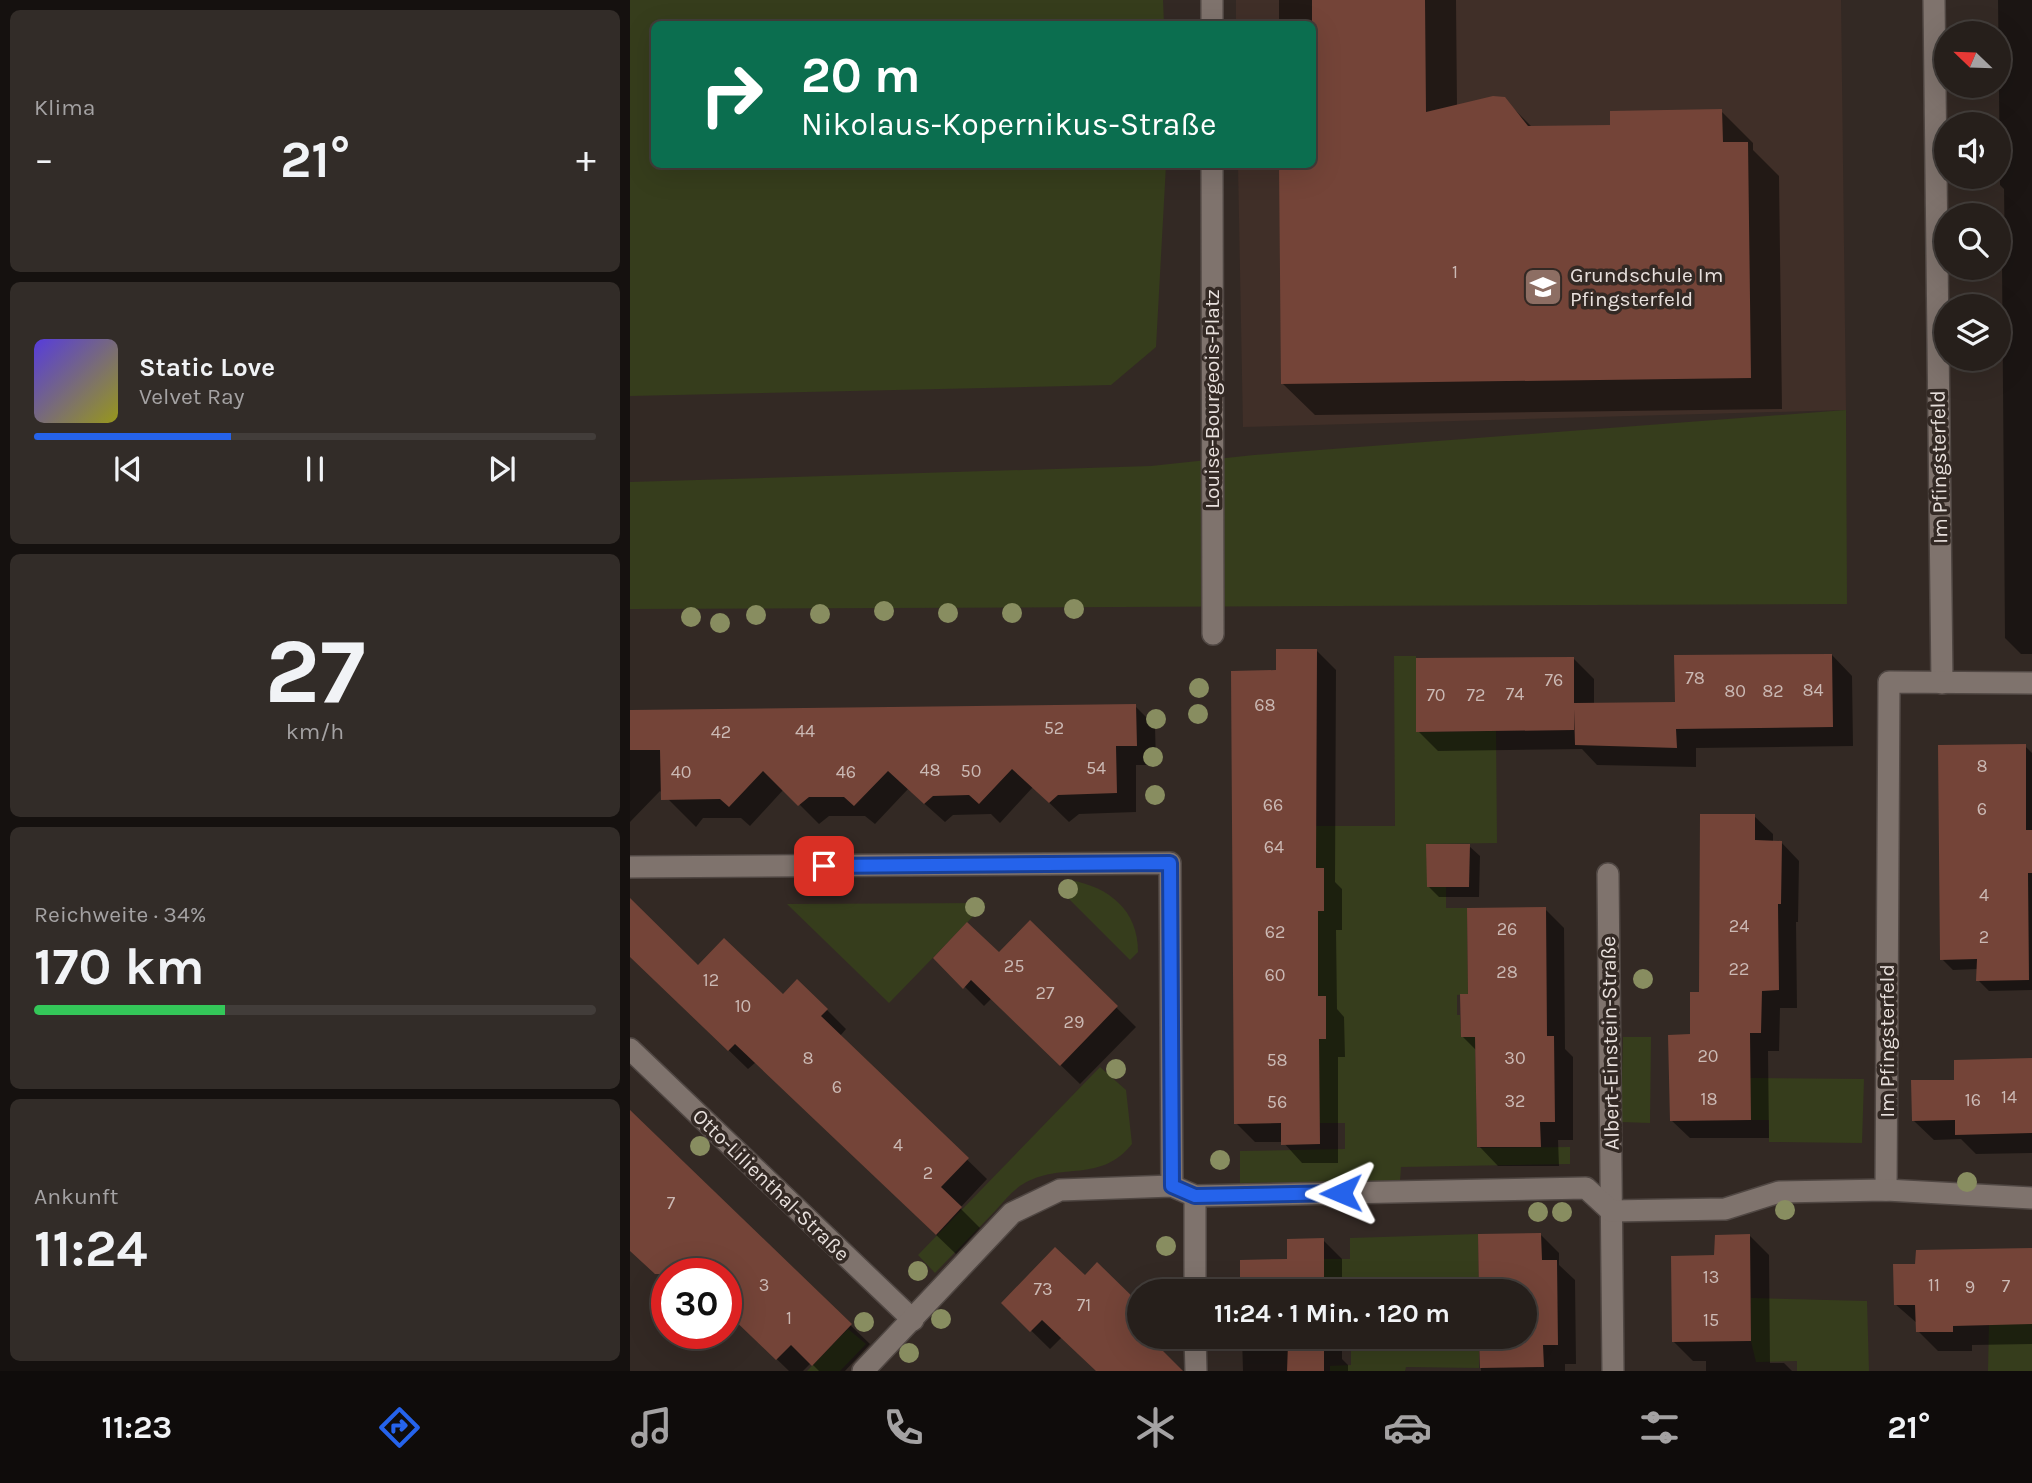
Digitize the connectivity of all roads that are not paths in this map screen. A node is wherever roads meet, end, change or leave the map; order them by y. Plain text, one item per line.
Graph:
1 (1212, 0) edge
2 (1934, 0) edge
3 (1212, 21) edge
4 (1212, 168) edge
5 (1213, 634) dead end
6 (1942, 683) junction
7 (2032, 683) edge
8 (630, 867) edge
9 (1608, 874) dead end
10 (630, 1049) edge
11 (1172, 1186) junction
12 (1886, 1190) junction
13 (1195, 1196) junction
14 (2032, 1198) edge
15 (1611, 1211) junction
16 (1195, 1279) edge
17 (912, 1320) junction
18 (1195, 1349) edge
19 (863, 1371) edge
20 (1196, 1371) edge
21 (1613, 1371) edge

1 - 3 street
2 - 6 street, Im Pfingsterfeld
4 - 5 street, Louise-Bourgeois-Platz
6 - 7 street
6 - 12 street, Im Pfingsterfeld
8 - 11 street
9 - 15 street, Albert-Einstein-Straße
10 - 17 street, Otto-Lilienthal-Straße
11 - 13 street
11 - 17 street
12 - 14 street
12 - 15 street
13 - 15 street
13 - 16 street
15 - 21 street, Albert-Einstein-Straße
17 - 19 street
18 - 20 street

